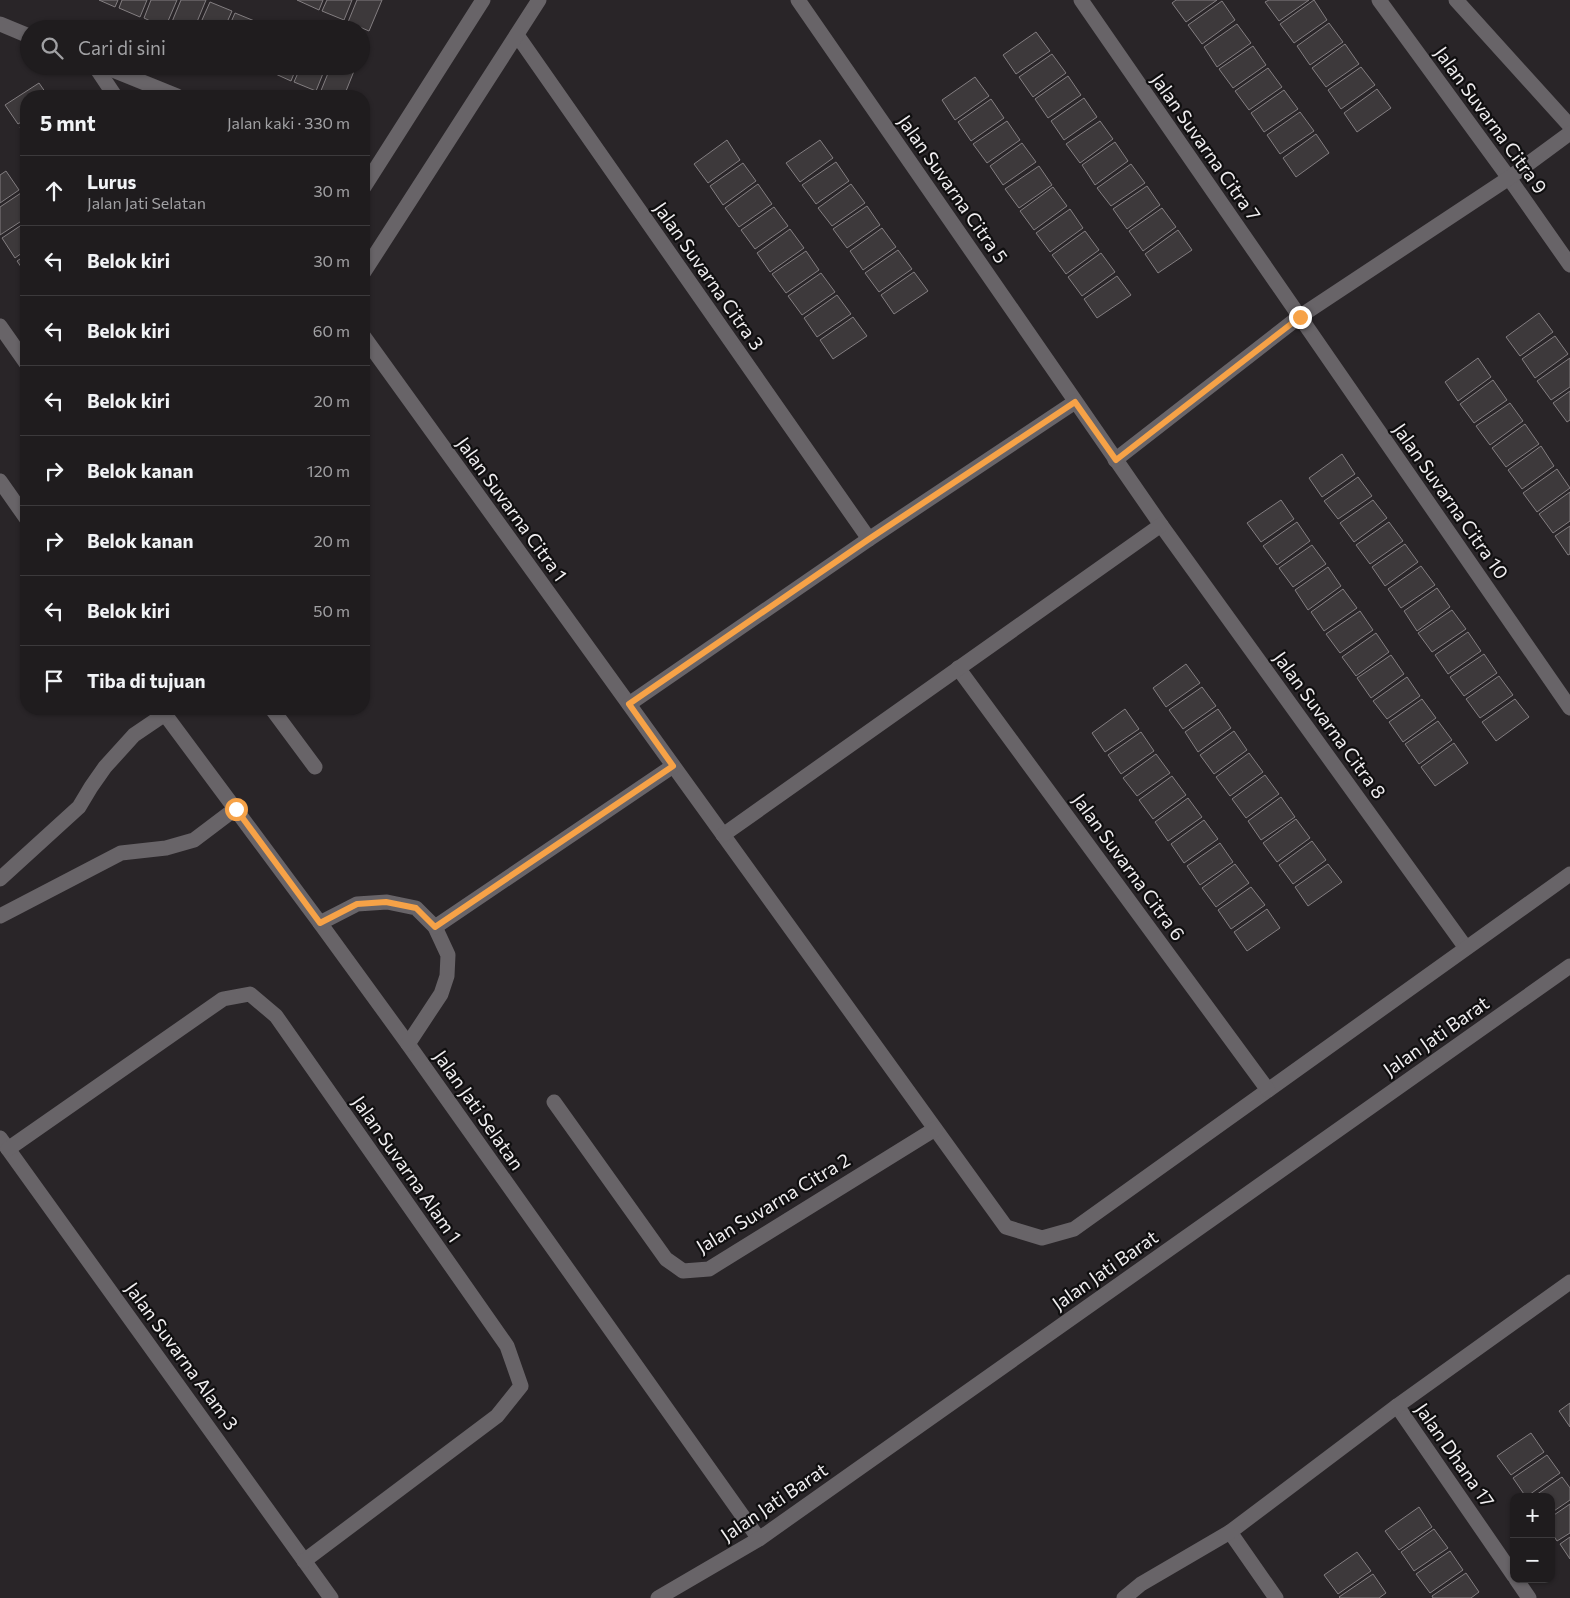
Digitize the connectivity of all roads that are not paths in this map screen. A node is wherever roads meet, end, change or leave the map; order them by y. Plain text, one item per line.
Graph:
1 (483, 0) edge
2 (539, 0) edge
3 (798, 0) edge
4 (1080, 0) edge
5 (1379, 0) edge
6 (1456, 0) edge
7 (0, 24) edge
8 (20, 32) edge
9 (517, 35) junction
10 (101, 75) edge
11 (125, 75) edge
12 (111, 90) edge
13 (162, 90) edge
14 (1570, 126) edge
15 (1570, 133) edge
16 (370, 172) edge
17 (1509, 178) junction
18 (370, 263) edge
19 (1570, 265) edge
20 (1300, 317) junction
21 (0, 326) edge
22 (370, 345) edge
23 (20, 354) edge
24 (1075, 402) junction
25 (1116, 460) junction
26 (0, 481) edge
27 (20, 509) edge
28 (1161, 525) junction
29 (869, 539) junction
30 (958, 668) junction
31 (629, 704) junction
32 (1570, 708) edge
33 (158, 715) edge
34 (166, 715) edge
35 (276, 715) edge
36 (673, 766) junction
37 (315, 767) dead end
38 (236, 809) junction
39 (723, 834) junction
40 (1570, 874) edge
41 (0, 879) edge
42 (0, 916) edge
43 (320, 923) junction
44 (435, 927) junction
45 (1466, 948) junction
46 (1570, 966) edge
47 (408, 1044) junction
48 (1268, 1090) junction
49 (554, 1102) dead end
50 (935, 1129) junction
51 (4, 1143) edge
52 (1568, 1287) edge
53 (1397, 1406) junction
54 (1230, 1532) junction
55 (759, 1540) junction
56 (304, 1561) junction
57 (1510, 1570) edge
58 (1519, 1583) edge
59 (331, 1598) edge
60 (658, 1598) edge
61 (1124, 1598) edge
62 (1276, 1598) edge
63 (1529, 1598) edge

1 - 16 street
2 - 9 street
3 - 24 street, Jalan Suvarna Citra 5
4 - 20 street, Jalan Suvarna Citra 7
5 - 17 street, Jalan Suvarna Citra 9
6 - 14 street
7 - 8 street
9 - 18 street
9 - 29 street, Jalan Suvarna Citra 3
10 - 12 street
11 - 13 street
15 - 17 street
17 - 19 street, Jalan Suvarna Citra 9
17 - 20 street
20 - 25 street
20 - 32 street, Jalan Suvarna Citra 10
21 - 23 street
22 - 31 street, Jalan Suvarna Citra 1
24 - 25 street, Jalan Suvarna Citra 5
24 - 29 street
25 - 28 street, Jalan Suvarna Citra 8
26 - 27 street
28 - 30 street
28 - 45 street, Jalan Suvarna Citra 8
29 - 31 street
30 - 39 street
30 - 48 street, Jalan Suvarna Citra 6
31 - 36 street, Jalan Suvarna Citra 1
33 - 41 street
34 - 38 street, Jalan Jati Selatan
35 - 37 street
36 - 39 street, Jalan Suvarna Citra 1
36 - 44 street
38 - 42 street
38 - 43 street, Jalan Jati Selatan
39 - 50 street
40 - 45 street
43 - 44 street
43 - 47 street, Jalan Jati Selatan
44 - 47 street
45 - 48 street
46 - 55 street, Jalan Jati Barat
47 - 55 street, Jalan Jati Selatan
48 - 50 street
49 - 50 street, Jalan Suvarna Citra 2
51 - 56 street, Jalan Suvarna Alam 3
51 - 56 street, Jalan Suvarna Alam 1
52 - 53 street
53 - 54 street
53 - 57 street, Jalan Dhana 17
54 - 61 street
54 - 62 street
55 - 60 street, Jalan Jati Barat
56 - 59 street, Jalan Suvarna Alam 3
58 - 63 street

